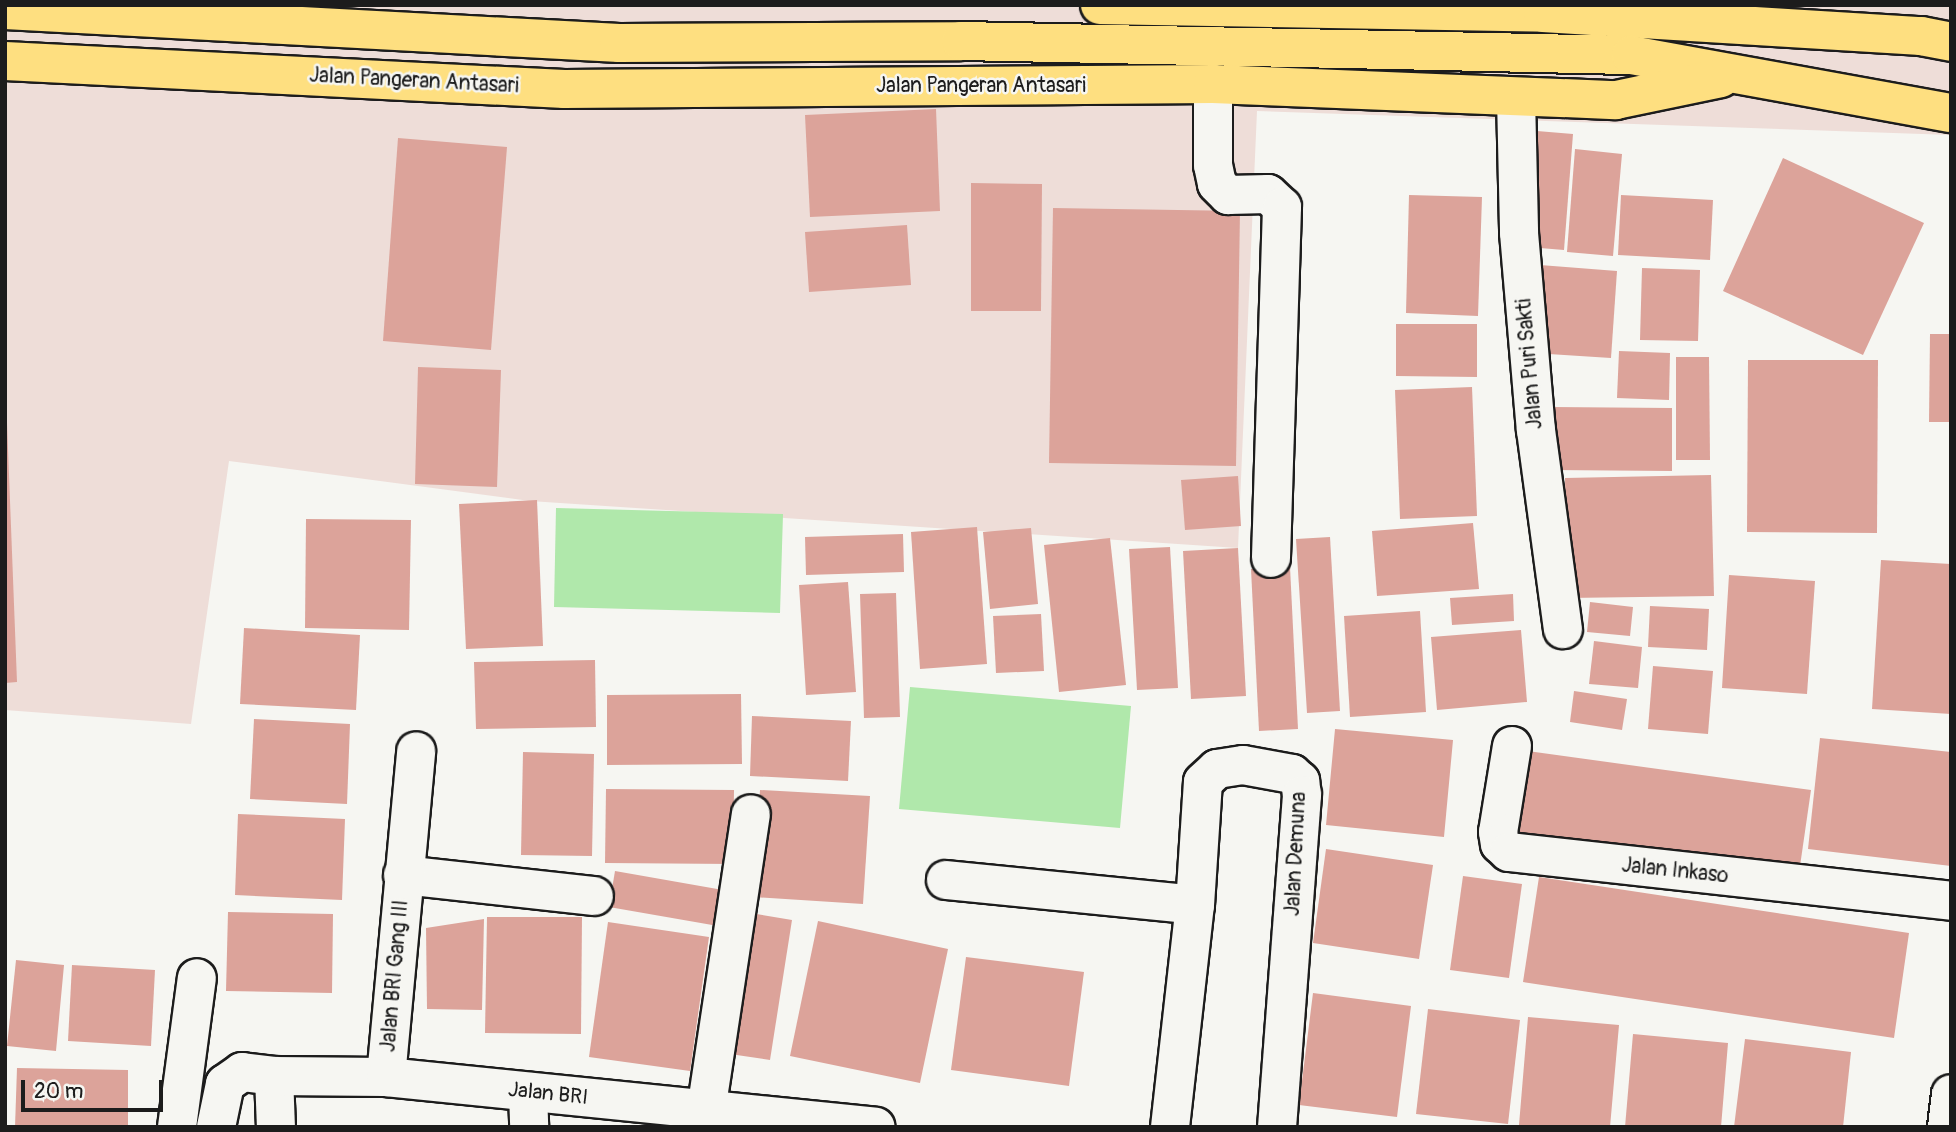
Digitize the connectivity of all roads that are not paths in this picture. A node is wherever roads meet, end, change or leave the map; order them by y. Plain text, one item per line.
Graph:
1 (1100, 5) edge
2 (5, 10) edge
3 (1951, 42) edge
4 (5, 61) edge
5 (1740, 74) junction
6 (1213, 84) junction
7 (1516, 97) junction
8 (1951, 113) edge
9 (1271, 558) dead end
10 (1563, 629) dead end
11 (1512, 747) dead end
12 (416, 751) dead end
13 (751, 814) dead end
14 (403, 875) junction
15 (946, 880) dead end
16 (594, 896) dead end
17 (1951, 901) edge
18 (1195, 905) junction
19 (197, 978) dead end
20 (274, 1076) junction
21 (386, 1077) junction
22 (1951, 1094) edge
23 (528, 1110) edge
24 (706, 1111) junction
25 (829, 1125) edge
26 (177, 1127) edge
27 (216, 1127) edge
28 (276, 1127) edge
29 (875, 1127) edge
30 (1170, 1127) edge
31 (1277, 1127) edge
32 (1947, 1127) edge

1 - 3 main road
2 - 5 main road
4 - 6 main road, Jalan Pangeran Antasari
5 - 7 main road, Jalan Pangeran Antasari
5 - 8 main road, Jalan Pangeran Antasari
6 - 7 main road, Jalan Pangeran Antasari
6 - 9 street
7 - 10 street, Jalan Puri Sakti
11 - 17 street, Jalan Inkaso
12 - 14 street, Jalan BRI Gang III
13 - 24 street
14 - 16 street, Jalan BRI Gang III
14 - 21 street, Jalan BRI Gang III
15 - 18 street
18 - 30 street, Jalan Demuna
18 - 31 street, Jalan Demuna
19 - 26 street
20 - 21 street, Jalan BRI
20 - 27 street, Jalan BRI
20 - 28 street
21 - 23 street, Jalan BRI
22 - 32 street
23 - 24 street, Jalan BRI
24 - 25 street, Jalan BRI
25 - 29 street, Jalan BRI

